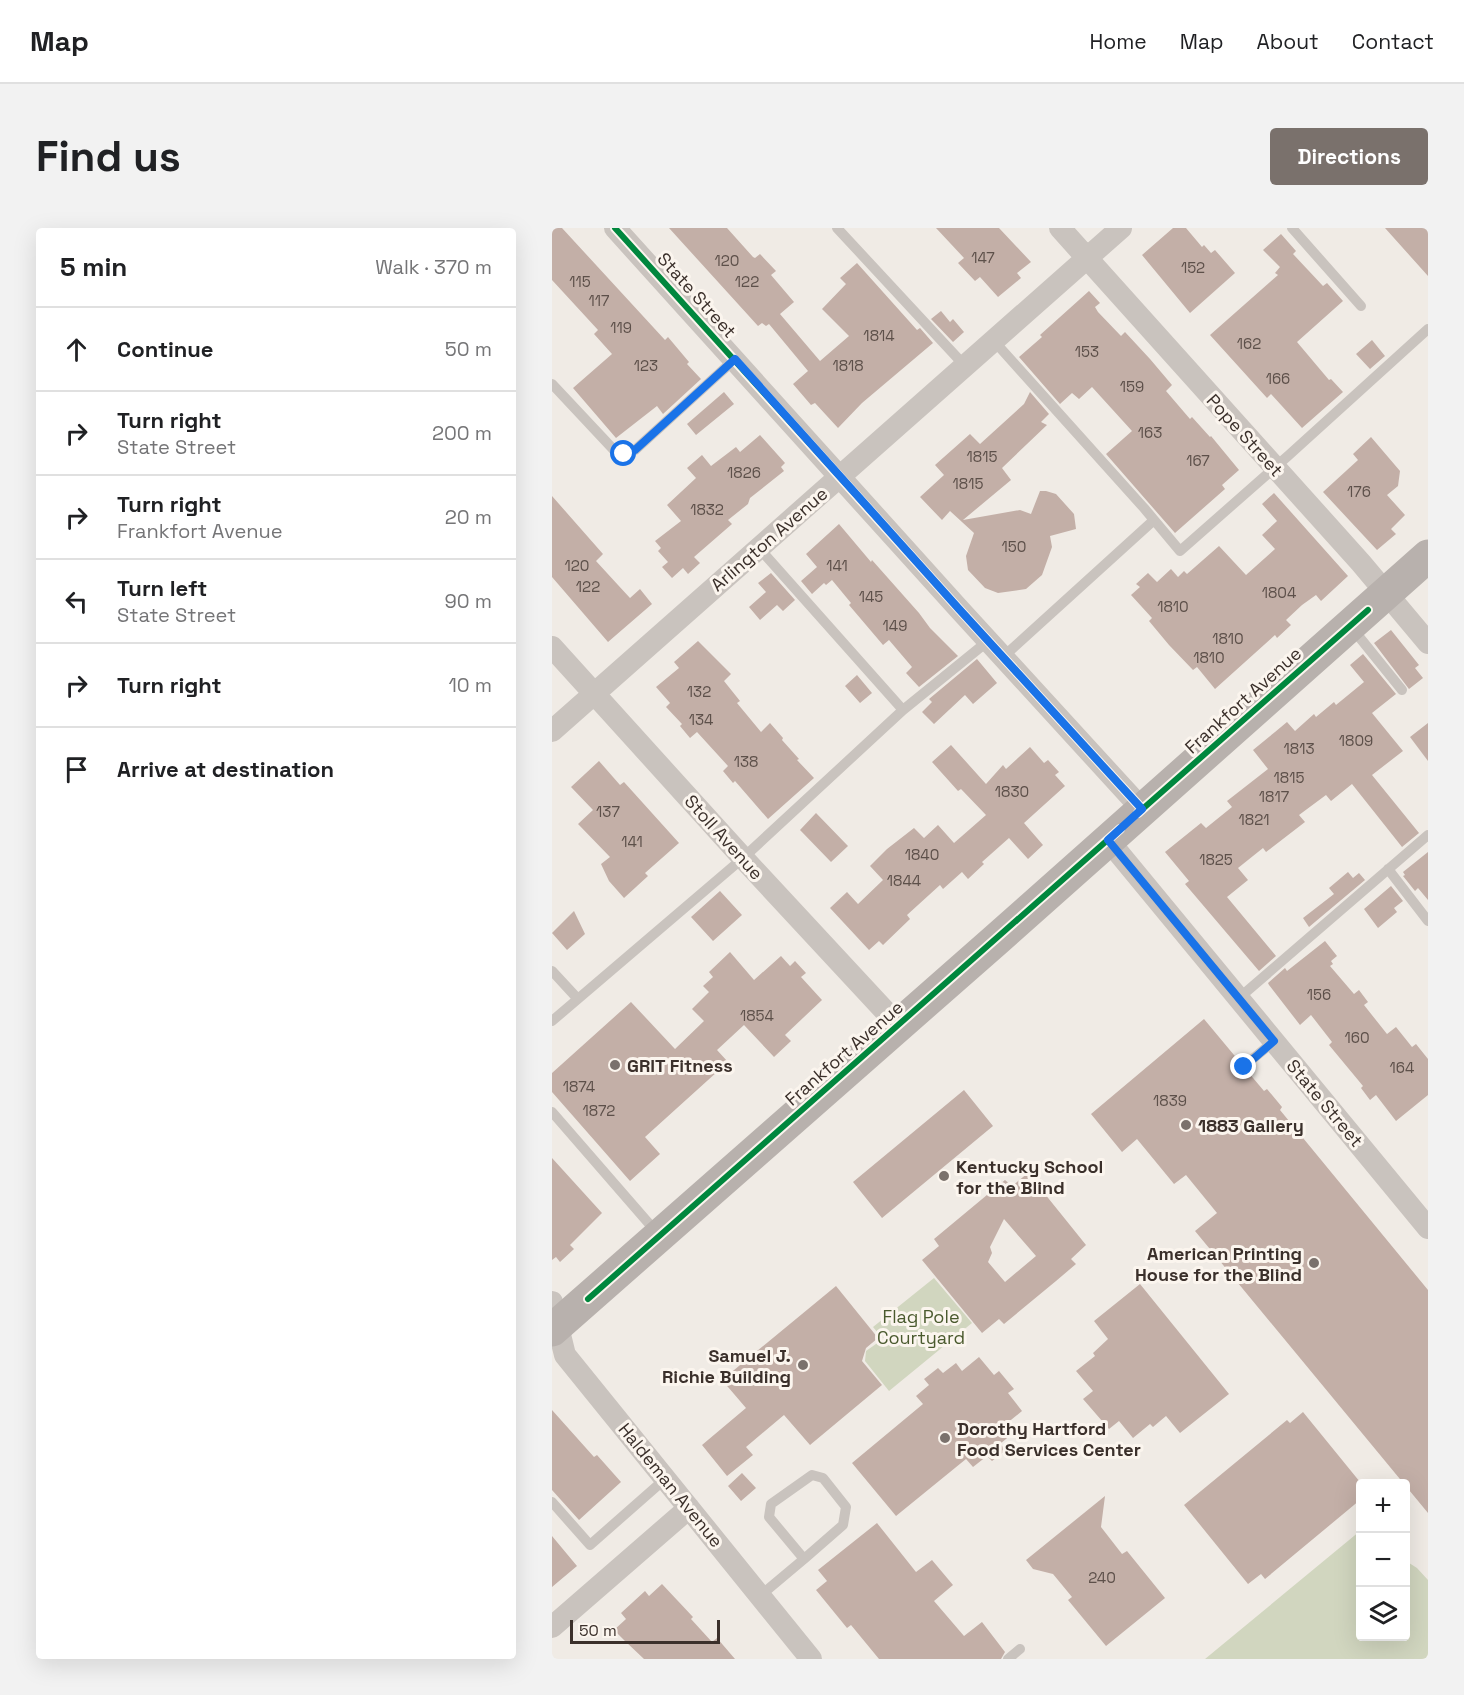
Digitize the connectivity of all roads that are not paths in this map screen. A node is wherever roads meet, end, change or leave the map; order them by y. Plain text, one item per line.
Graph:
1 (615, 228) edge
2 (837, 228) edge
3 (1060, 228) edge
4 (1121, 228) edge
5 (1292, 228) edge
6 (1086, 259) junction
7 (1361, 306) dead end
8 (1428, 329) edge
9 (994, 341) junction
10 (735, 359) junction
11 (965, 366) junction
12 (552, 384) edge
13 (1275, 468) junction
14 (840, 476) junction
15 (1154, 520) junction
16 (759, 548) junction
17 (1428, 556) edge
18 (1387, 593) junction
19 (1350, 626) junction
20 (1428, 643) edge
21 (552, 648) edge
22 (995, 649) junction
23 (1402, 690) dead end
24 (595, 694) junction
25 (903, 711) junction
26 (552, 731) edge
27 (1142, 809) junction
28 (1428, 835) edge
29 (1108, 840) junction
30 (742, 858) junction
31 (1388, 869) junction
32 (1428, 921) edge
33 (552, 971) edge
34 (578, 998) junction
35 (1239, 998) junction
36 (552, 1021) edge
37 (898, 1025) junction
38 (1274, 1041) junction
39 (1244, 1067) dead end
40 (552, 1112) edge
41 (1428, 1228) edge
42 (659, 1236) junction
43 (554, 1319) edge
44 (665, 1479) junction
45 (552, 1502) edge
46 (689, 1508) junction
47 (804, 1559) junction
48 (760, 1596) junction
49 (552, 1627) edge
50 (1020, 1648) dead end
51 (811, 1659) edge
52 (1008, 1659) edge

1 - 10 street, State Street
2 - 11 lane
3 - 6 street, Pope Street
4 - 6 street, Arlington Avenue
5 - 7 lane
6 - 9 street, Arlington Avenue
6 - 13 street, Pope Street
8 - 13 lane
9 - 11 street, Arlington Avenue
9 - 15 lane
10 - 12 lane
10 - 14 street, State Street
11 - 14 street, Arlington Avenue
13 - 15 lane
13 - 18 street, Pope Street
14 - 16 street, Arlington Avenue
14 - 22 street, State Street
15 - 22 lane
16 - 24 street, Arlington Avenue
16 - 25 lane
17 - 18 main road, Frankfort Avenue
18 - 19 main road, Frankfort Avenue
18 - 20 street, Pope Street
19 - 23 lane
19 - 27 main road, Frankfort Avenue
21 - 24 street, Stoll Avenue
22 - 25 lane
22 - 27 street, State Street
24 - 26 street, Arlington Avenue
24 - 30 street, Stoll Avenue
25 - 30 lane
27 - 29 main road, Frankfort Avenue
28 - 31 lane
29 - 35 street, State Street
29 - 37 main road, Frankfort Avenue
30 - 34 lane
30 - 37 street, Stoll Avenue
31 - 32 lane
31 - 35 lane
33 - 34 lane
34 - 36 lane
35 - 38 street, State Street
37 - 42 main road, Frankfort Avenue
38 - 39 lane
38 - 41 street, State Street
40 - 42 lane
42 - 43 main road, Frankfort Avenue
43 - 44 street, Haldeman Avenue
44 - 45 lane
44 - 46 street, Haldeman Avenue
46 - 48 street, Haldeman Avenue
46 - 49 street
47 - 47 lane
47 - 48 lane
48 - 51 street, Haldeman Avenue
50 - 52 lane

